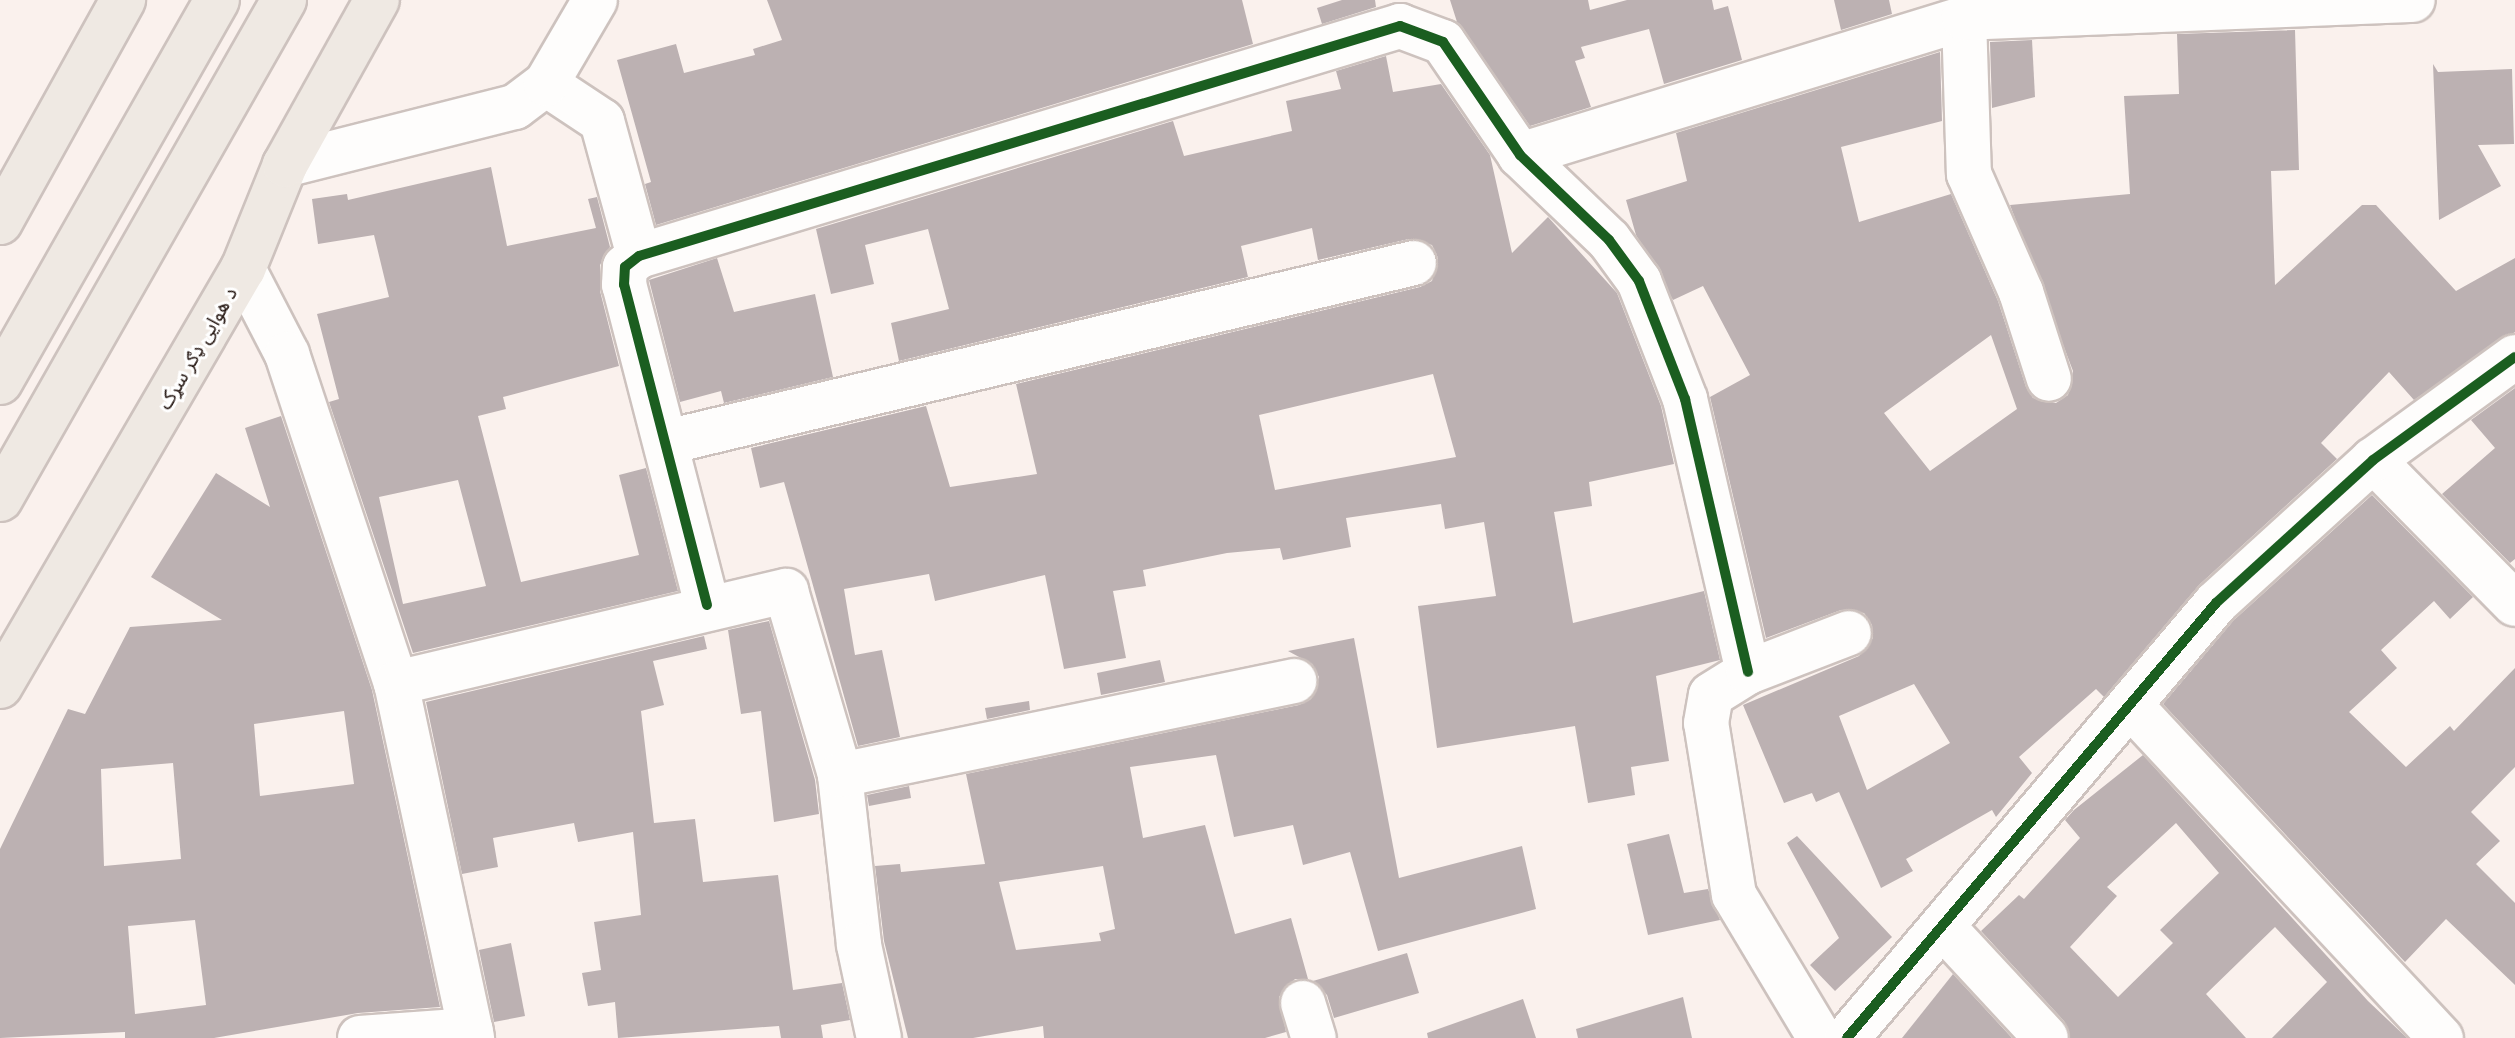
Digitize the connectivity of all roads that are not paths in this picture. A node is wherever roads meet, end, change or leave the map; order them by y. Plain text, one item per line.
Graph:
1 (217, 0) edge
2 (284, 0) edge
3 (377, 0) edge
4 (595, 0) edge
5 (2401, 0) edge
6 (120, 1) edge
7 (1964, 18) junction
8 (546, 84) junction
9 (1520, 155) junction
10 (285, 165) junction
11 (0, 222) edge
12 (639, 256) junction
13 (1414, 263) dead end
14 (243, 269) junction
15 (2515, 357) edge
16 (2049, 379) dead end
17 (0, 382) edge
18 (667, 442) junction
19 (2373, 460) junction
20 (0, 499) edge
21 (2515, 604) edge
22 (707, 605) junction
23 (1849, 633) dead end
24 (1748, 672) junction
25 (1294, 681) dead end
26 (396, 683) junction
27 (0, 686) edge
28 (2130, 705) junction
29 (840, 775) junction
30 (1943, 927) junction
31 (472, 1034) edge
32 (360, 1038) edge
33 (879, 1038) edge
34 (1820, 1038) edge
35 (1847, 1038) edge
36 (2046, 1038) edge
37 (2441, 1038) edge

1 - 17 main road
2 - 20 main road
3 - 10 main road, د هوایی ډګر سړک
4 - 8 street
5 - 7 street
6 - 11 main road
7 - 9 street
7 - 16 street
8 - 10 street
8 - 12 street
9 - 12 street
9 - 24 street
10 - 14 main road, د هوایی ډګر سړک
12 - 18 street
13 - 18 street
14 - 26 street
14 - 27 main road, د هوایی ډګر سړک
15 - 19 street
18 - 22 street
19 - 21 street
19 - 28 street
22 - 26 street
22 - 29 street
23 - 24 street
24 - 34 street
25 - 29 street
26 - 31 street
28 - 30 street
28 - 37 street
29 - 33 street
30 - 35 street
30 - 36 street
31 - 32 street

